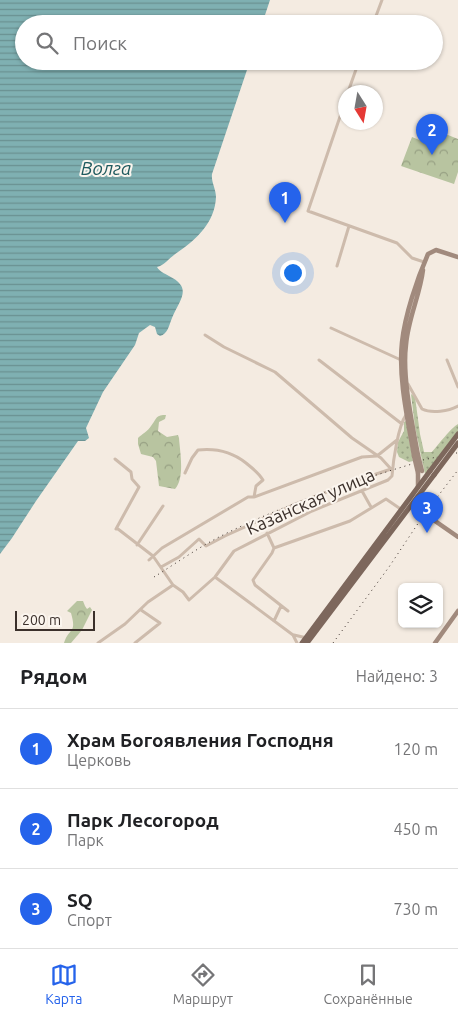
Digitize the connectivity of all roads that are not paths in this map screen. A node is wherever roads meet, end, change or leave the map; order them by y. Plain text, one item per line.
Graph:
1 (382, 0) edge
2 (376, 15) edge
3 (356, 70) edge
4 (350, 85) edge
5 (338, 123) edge
6 (349, 226) junction
7 (458, 256) edge
8 (423, 264) junction
9 (337, 266) dead end
10 (331, 328) dead end
11 (205, 335) dead end
12 (318, 360) dead end
13 (401, 360) junction
14 (447, 360) dead end
15 (408, 384) junction
16 (458, 387) edge
17 (458, 406) edge
18 (409, 414) junction
19 (402, 424) junction
20 (458, 434) edge
21 (398, 439) junction
22 (458, 443) edge
23 (377, 456) junction
24 (115, 459) dead end
25 (392, 469) junction
26 (425, 473) junction
27 (185, 474) dead end
28 (423, 483) junction
29 (419, 491) junction
30 (362, 492) junction
31 (254, 497) junction
32 (412, 504) junction
33 (163, 506) dead end
34 (371, 507) junction
35 (402, 510) junction
36 (267, 533) junction
37 (458, 537) edge
38 (137, 545) junction
39 (274, 548) junction
40 (153, 556) junction
41 (150, 560) dead end
42 (160, 568) junction
43 (215, 577) junction
44 (174, 585) junction
45 (281, 606) junction
46 (141, 610) junction
47 (288, 611) dead end
48 (458, 612) edge
49 (274, 621) junction
50 (293, 635) junction
51 (308, 640) edge
52 (98, 643) edge
53 (135, 643) edge
54 (297, 643) edge
55 (302, 643) edge
56 (435, 643) edge

1 - 2 street
3 - 4 street
5 - 6 street
6 - 8 street
6 - 9 street
7 - 8 street
8 - 13 street
8 - 15 street
10 - 13 street
11 - 23 street
12 - 19 street
13 - 18 street
14 - 16 street
15 - 17 street
15 - 18 street
18 - 19 street
18 - 26 street, bridge
19 - 21 street
20 - 26 main road, bridge
21 - 23 street
21 - 25 street
22 - 26 main road, bridge
23 - 25 street
23 - 31 street
24 - 38 street
25 - 30 street, Казанская улица
25 - 42 street
26 - 28 main road
26 - 28 street
27 - 31 street
28 - 29 main road
29 - 32 main road
29 - 35 main road
30 - 34 street
30 - 36 street, Казанская улица
31 - 40 street
32 - 37 street
32 - 51 main road
33 - 38 street
34 - 35 street
34 - 39 street
35 - 51 main road
36 - 39 street
36 - 43 street, Казанская улица
38 - 40 street
39 - 45 street
40 - 41 street
40 - 42 street
42 - 44 street
43 - 44 street, Казанская улица
43 - 49 street
44 - 46 street
45 - 47 street
45 - 49 street
46 - 52 street
46 - 53 street
48 - 56 street
49 - 50 street
50 - 51 street
50 - 54 street
51 - 55 main road

